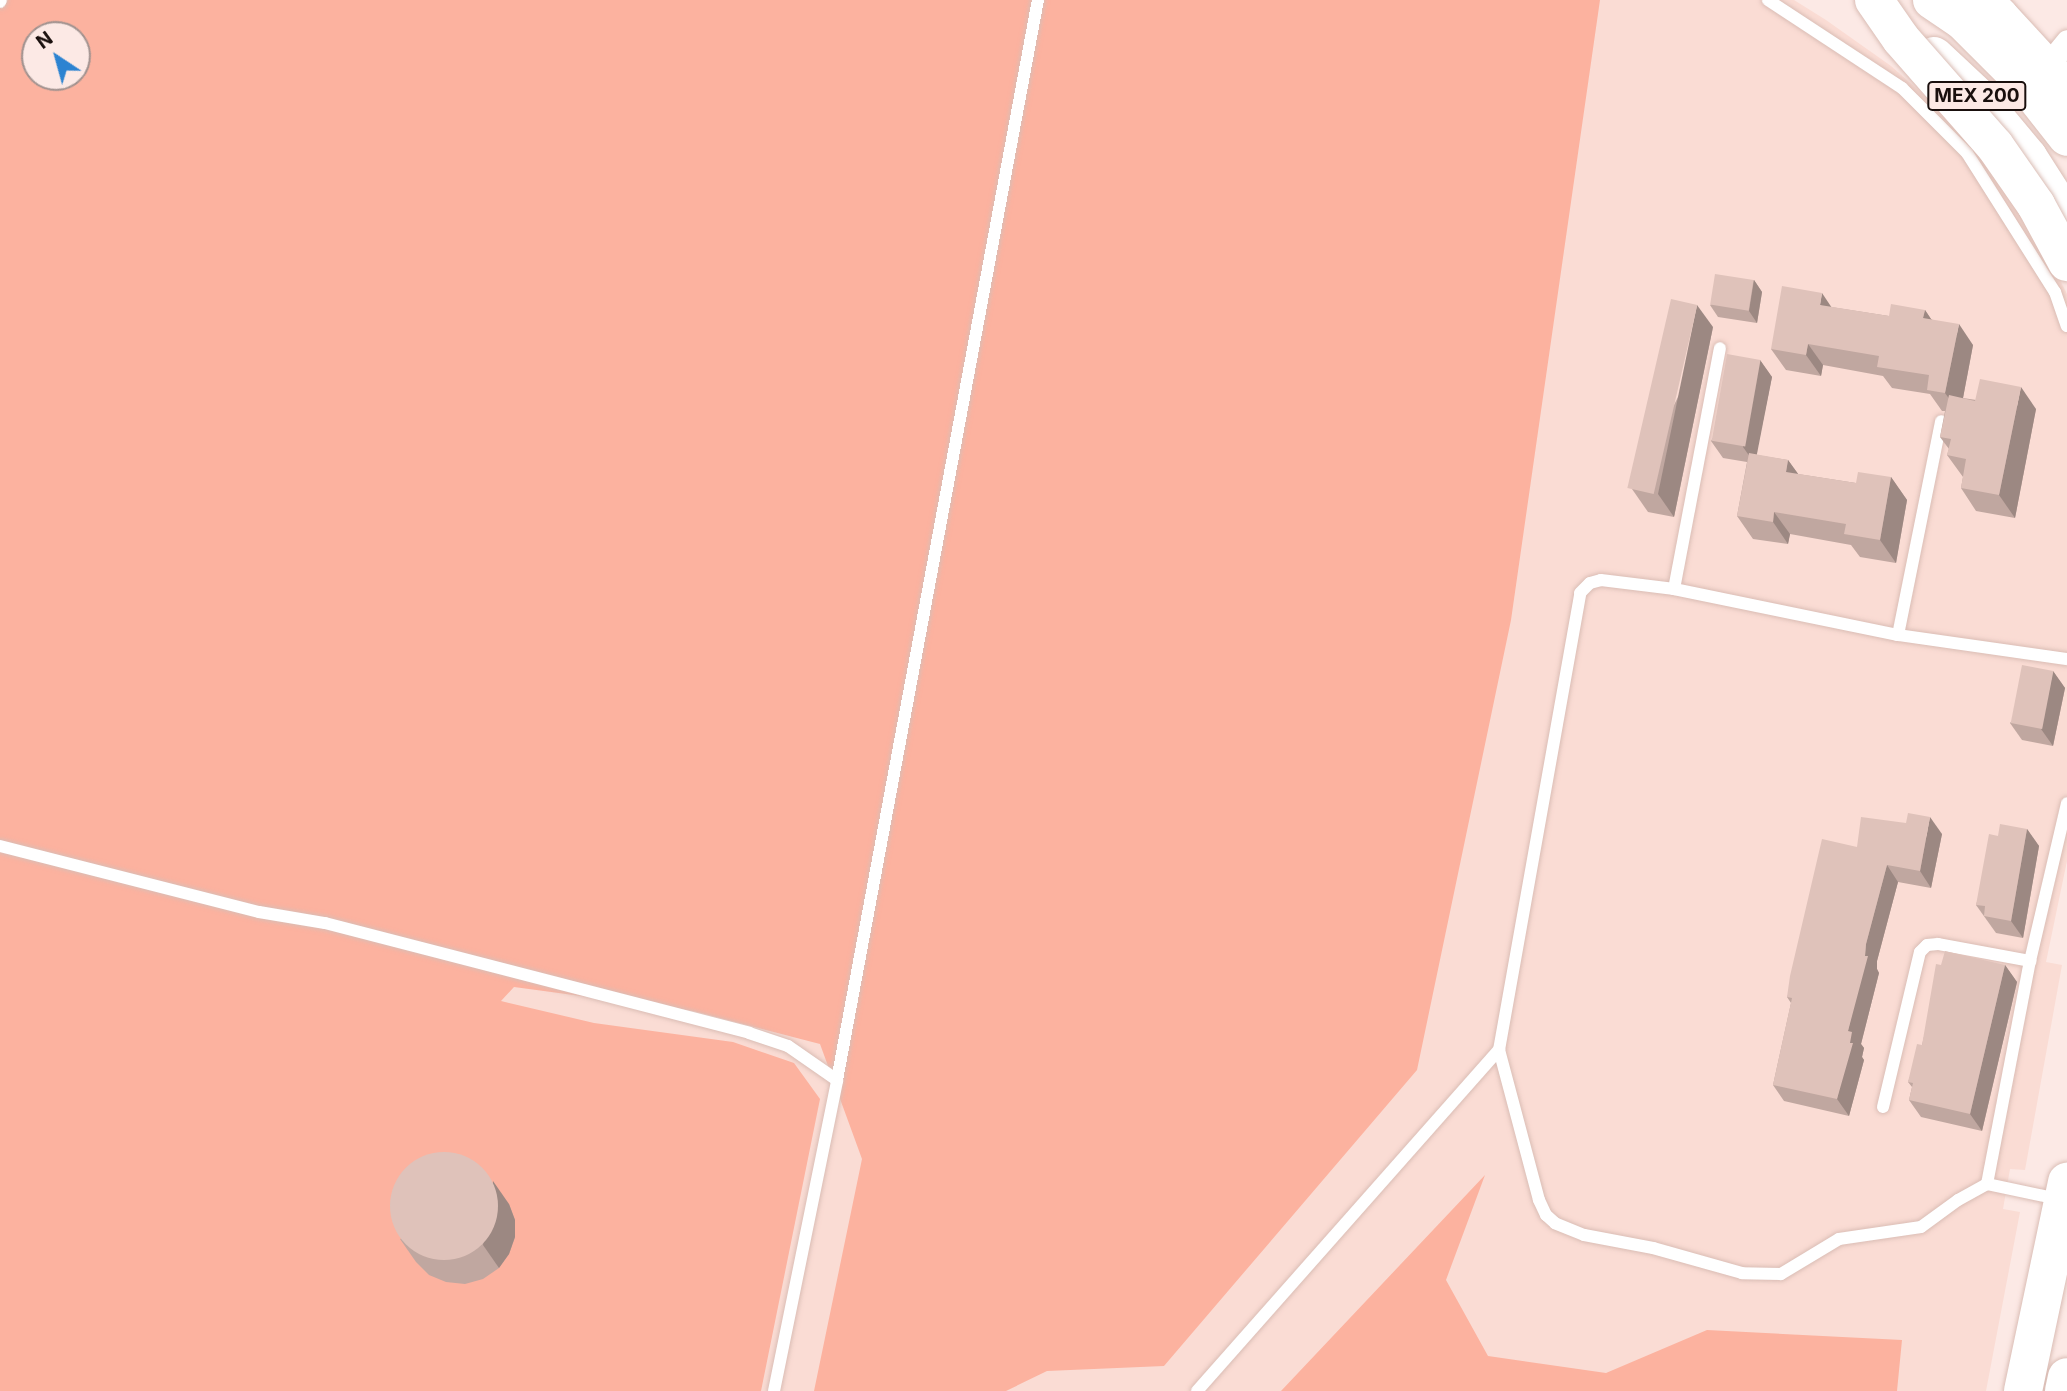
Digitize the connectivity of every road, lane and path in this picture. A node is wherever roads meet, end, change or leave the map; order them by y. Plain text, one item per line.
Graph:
1 (1038, 0) edge
2 (1768, 0) edge
3 (1860, 0) edge
4 (1874, 0) edge
5 (1932, 0) edge
6 (1987, 5) edge
7 (2060, 65) edge
8 (2067, 137) edge
9 (2067, 218) edge
10 (2067, 262) edge
11 (2067, 326) edge
12 (1720, 348) dead end
13 (1941, 421) edge
14 (1674, 589) junction
15 (1898, 635) junction
16 (2067, 659) edge
17 (2067, 803) edge
18 (0, 846) edge
19 (2030, 961) junction
20 (1499, 1050) junction
21 (836, 1080) junction
22 (1883, 1107) dead end
23 (1987, 1184) junction
24 (2065, 1194) edge
25 (2060, 1241) edge
26 (2067, 1377) edge
27 (774, 1391) edge
28 (1197, 1391) edge
29 (2023, 1391) edge
30 (2064, 1391) edge

1 - 21 lane
2 - 11 lane
3 - 9 highway, MEX 200
4 - 10 highway, bridge
5 - 8 highway, MEX 200
6 - 7 highway
12 - 14 lane
13 - 15 lane
14 - 15 lane
14 - 20 lane
15 - 16 lane
17 - 19 lane
18 - 21 lane
19 - 22 lane
19 - 23 lane
20 - 23 lane
20 - 28 lane
21 - 27 lane
23 - 24 lane
24 - 25 highway
25 - 29 highway
26 - 30 highway

